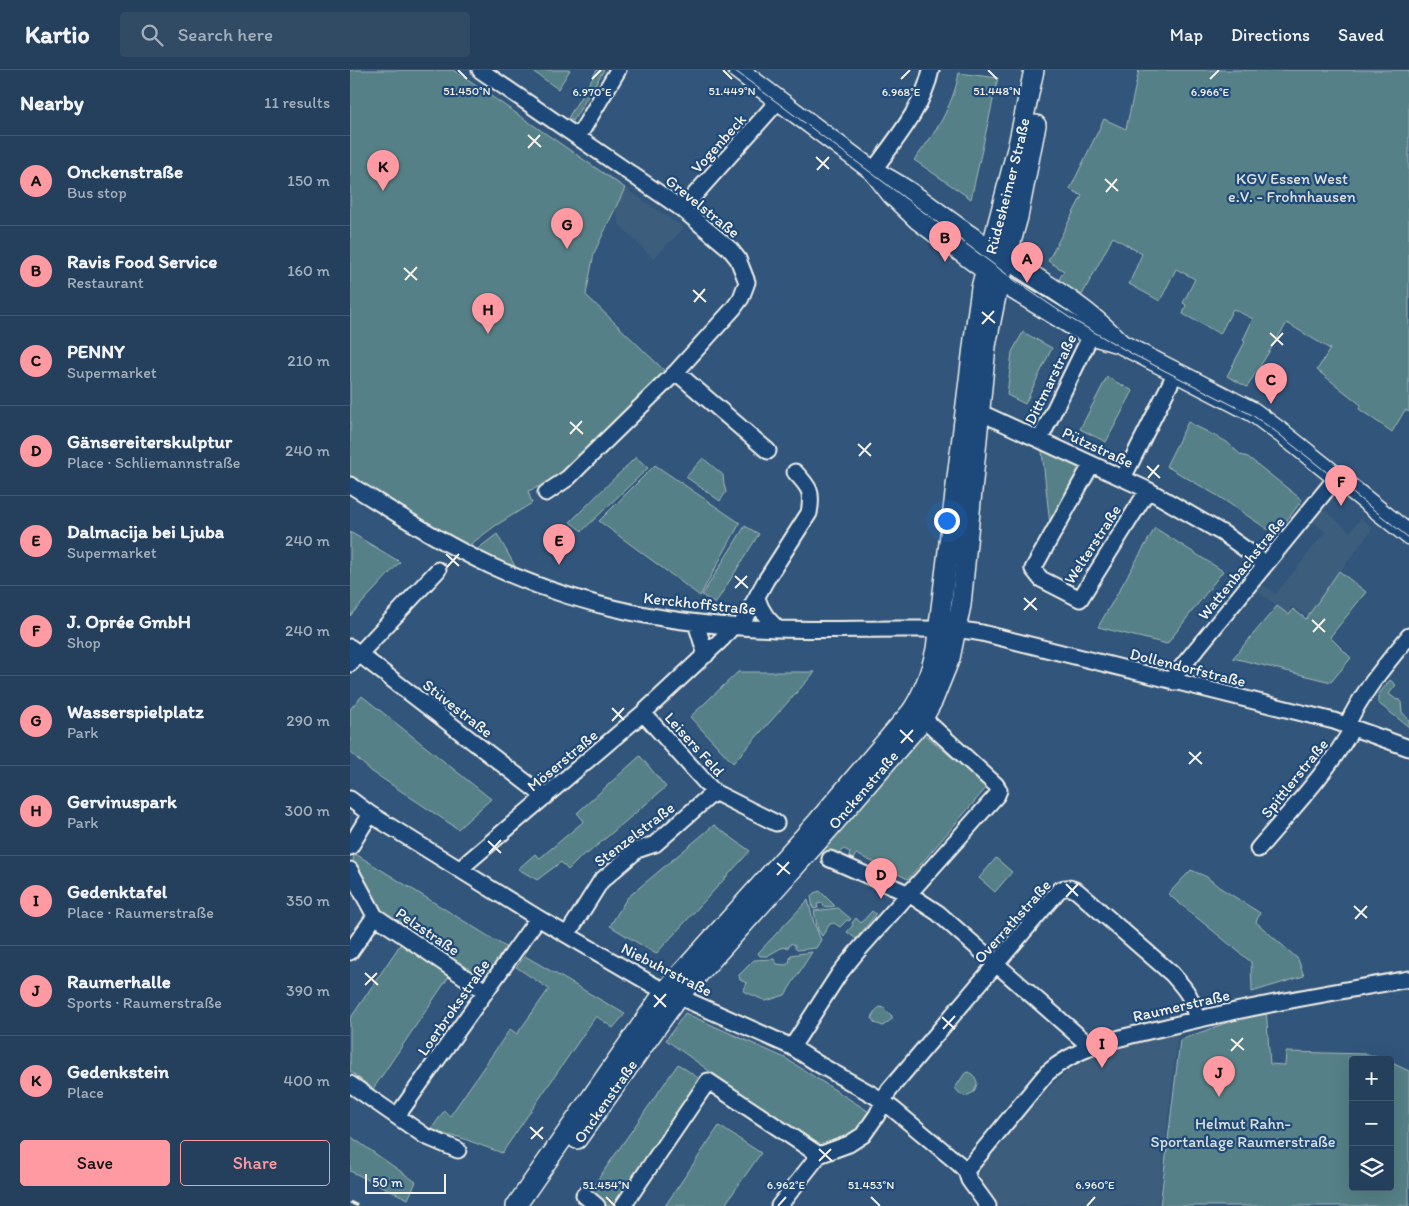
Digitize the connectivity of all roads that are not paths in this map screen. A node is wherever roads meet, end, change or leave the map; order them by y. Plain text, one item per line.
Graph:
1 (480, 70) edge
2 (618, 70) edge
3 (931, 70) edge
4 (1034, 70) edge
5 (1047, 70) edge
6 (748, 73) edge
7 (779, 100) junction
8 (578, 137) junction
9 (873, 171) junction
10 (682, 209) junction
11 (999, 254) junction
12 (993, 277) junction
13 (1091, 335) junction
14 (1121, 344) junction
15 (676, 372) junction
16 (1176, 372) junction
17 (988, 416) dead end
18 (1040, 439) junction
19 (768, 452) dead end
20 (1091, 465) junction
21 (796, 472) dead end
22 (1337, 477) junction
23 (1123, 478) junction
24 (350, 485) edge
25 (1148, 490) junction
26 (546, 493) dead end
27 (1409, 535) edge
28 (1266, 564) junction
29 (438, 570) dead end
30 (757, 598) junction
31 (696, 624) junction
32 (736, 626) junction
33 (778, 629) junction
34 (947, 630) junction
35 (1409, 636) edge
36 (353, 655) edge
37 (706, 655) junction
38 (1174, 682) junction
39 (643, 713) junction
40 (923, 718) junction
41 (1350, 726) junction
42 (1409, 748) edge
43 (714, 792) junction
44 (545, 798) junction
45 (350, 799) edge
46 (370, 814) junction
47 (776, 823) dead end
48 (350, 848) edge
49 (1258, 849) dead end
50 (830, 859) dead end
51 (461, 869) junction
52 (350, 870) edge
53 (909, 894) junction
54 (375, 916) junction
55 (538, 918) junction
56 (567, 935) junction
57 (350, 952) edge
58 (997, 964) junction
59 (1409, 979) edge
60 (485, 991) junction
61 (672, 994) junction
62 (1196, 1019) junction
63 (792, 1047) junction
64 (1091, 1047) junction
65 (350, 1084) edge
66 (883, 1102) junction
67 (397, 1116) junction
68 (458, 1150) dead end
69 (818, 1156) junction
70 (966, 1171) junction
71 (584, 1195) dead end
72 (516, 1206) edge
73 (531, 1206) edge
74 (597, 1206) edge
75 (622, 1206) edge
76 (779, 1206) edge
77 (988, 1206) edge

1 - 8 street, Grevelstraße
2 - 8 street
3 - 9 street
4 - 11 main road, Rüdesheimer Straße
5 - 11 main road, Rüdesheimer Straße
6 - 7 main road
7 - 9 main road
7 - 10 street, Vogenbeck
8 - 10 street, Grevelstraße
9 - 11 main road
9 - 12 main road
10 - 15 street, Grevelstraße
11 - 12 main road, Rüdesheimer Straße
11 - 14 main road
12 - 13 main road
12 - 34 main road, Onckenstraße
13 - 14 main road
13 - 18 street, Dittmarstraße
14 - 16 main road
15 - 19 street
15 - 26 street, Grevelstraße
16 - 22 main road
16 - 23 street
17 - 18 street, Pützstraße
18 - 20 street, Pützstraße
20 - 23 street, Pützstraße
20 - 25 street, Welterstraße
21 - 30 street, Möserstraße
22 - 27 main road
22 - 28 street, Wattenbachstraße
23 - 25 street, Pützstraße
24 - 31 street, Kerckhoffstraße
25 - 28 street, Pützstraße
28 - 38 street, Wattenbachstraße
29 - 36 street
30 - 32 street, Möserstraße
30 - 33 street
31 - 32 street, Kerckhoffstraße
31 - 37 street
32 - 33 street, Kerckhoffstraße
32 - 37 street, Möserstraße
33 - 34 street, Kerckhoffstraße
34 - 38 street, Dollendorfstraße
34 - 40 main road, Onckenstraße
34 - 61 main road, Onckenstraße
35 - 41 street, Spittlerstraße
36 - 44 street, Stüvestraße
37 - 39 street, Möserstraße
38 - 41 street, Dollendorfstraße
39 - 43 street, Leisers Feld
39 - 44 street, Möserstraße
40 - 53 street
40 - 61 main road, Onckenstraße
41 - 42 street, Dollendorfstraße
41 - 49 street, Spittlerstraße
43 - 47 street, Leisers Feld
43 - 56 street, Stenzelstraße
44 - 51 street, Möserstraße
45 - 46 street, Niebuhrstraße
46 - 48 street
46 - 51 street, Niebuhrstraße
50 - 53 street
51 - 55 street, Niebuhrstraße
52 - 54 street
53 - 58 street
53 - 63 street
54 - 57 street
54 - 60 street, Pelzstraße
55 - 56 street, Niebuhrstraße
55 - 60 street, Loerbroksstraße
56 - 61 street, Niebuhrstraße
58 - 62 street, Overrathstraße
58 - 64 street
58 - 66 street, Overrathstraße
59 - 62 street, Raumerstraße
60 - 67 street, Loerbroksstraße
61 - 63 street, Niebuhrstraße
61 - 72 main road, Onckenstraße
61 - 73 main road, Onckenstraße
62 - 64 street, Raumerstraße
63 - 66 street, Niebuhrstraße
64 - 70 street, Raumerstraße
65 - 67 street
66 - 69 street, Overrathstraße
66 - 70 street, Niebuhrstraße
67 - 68 street
69 - 75 street
69 - 76 street
70 - 77 street
71 - 74 street

